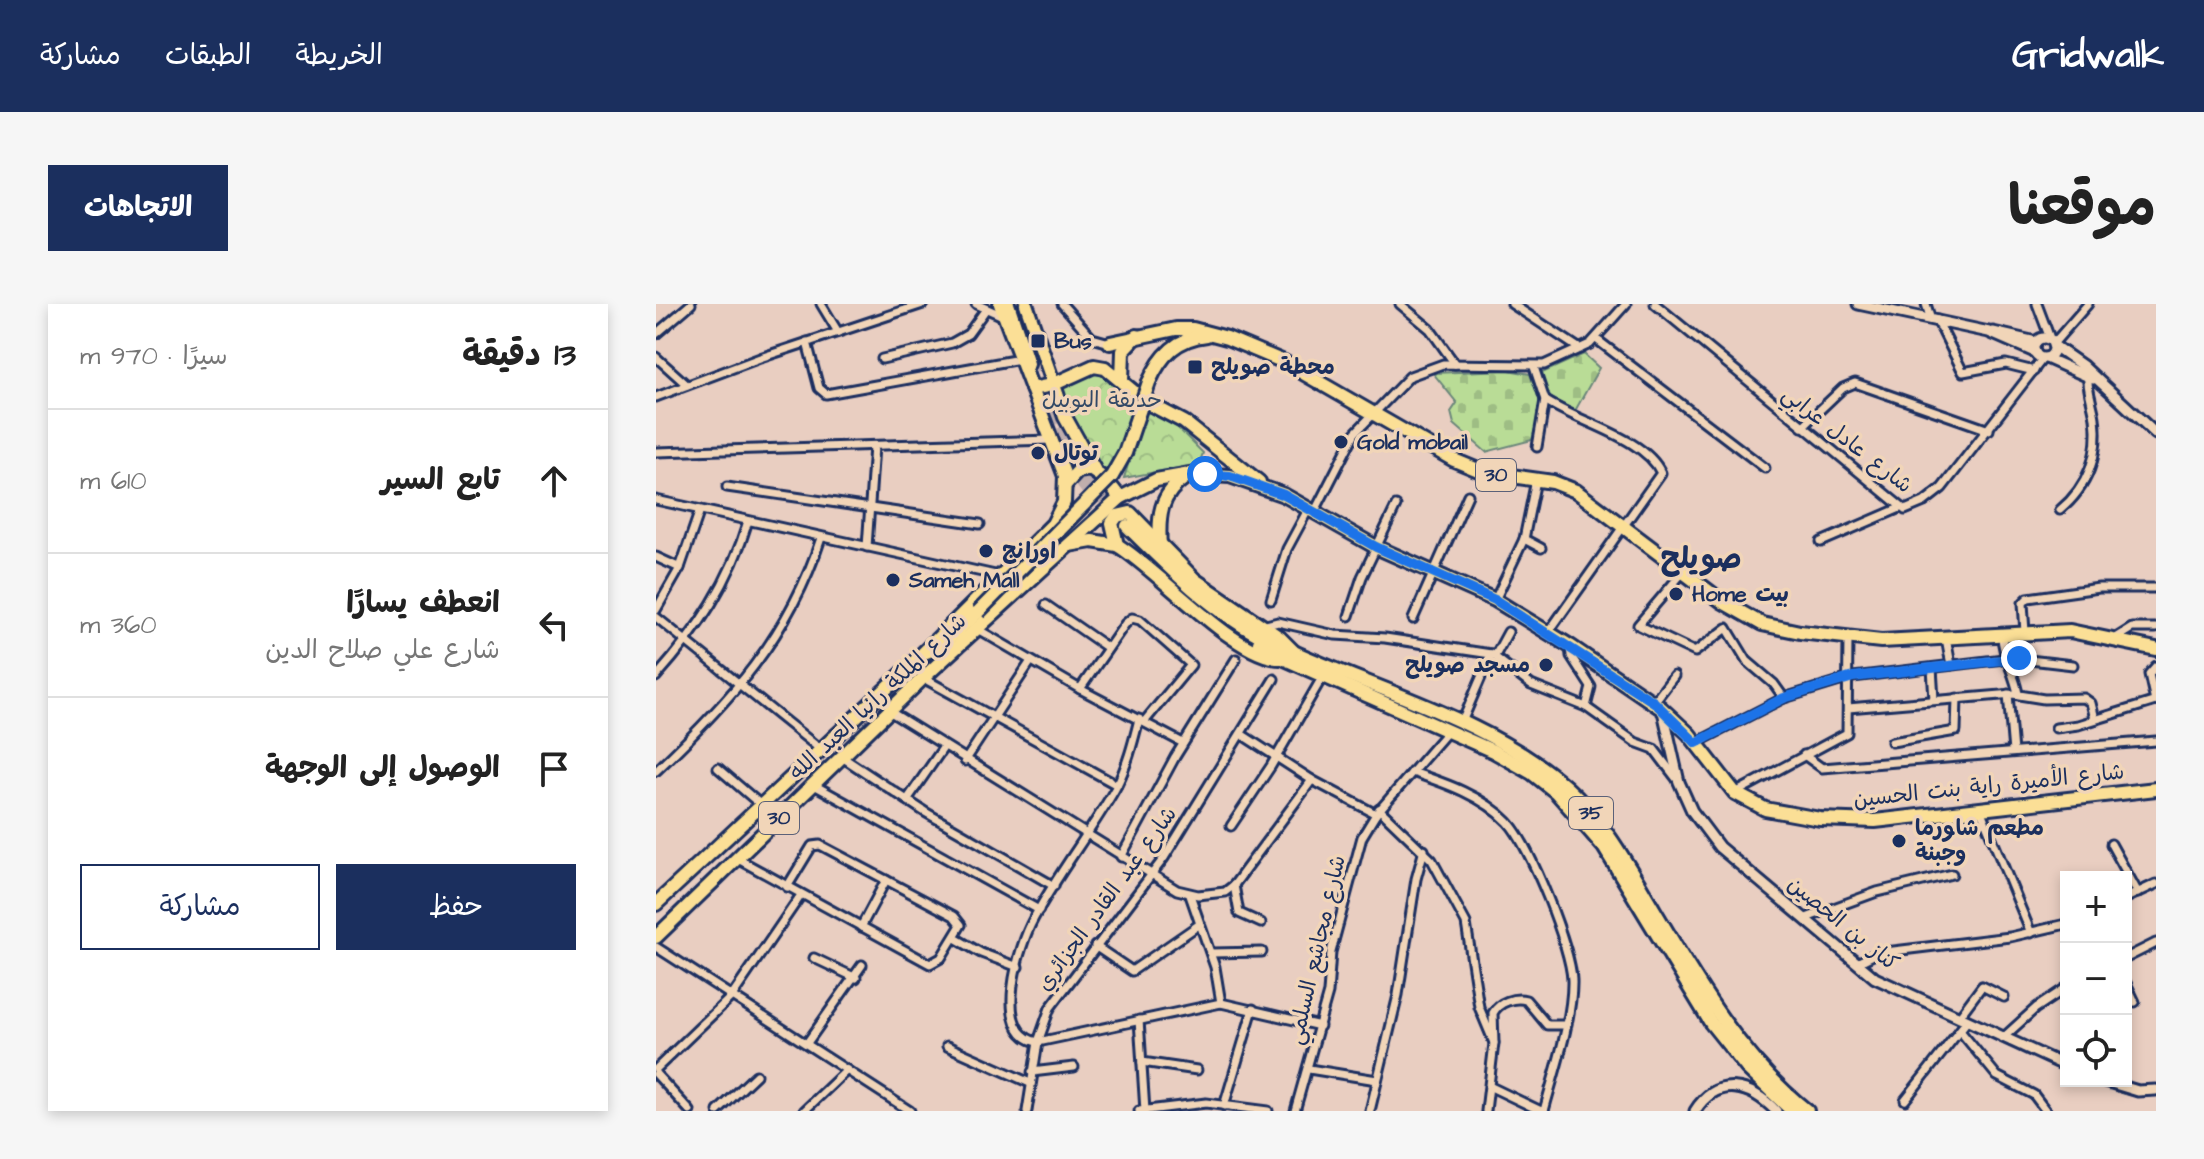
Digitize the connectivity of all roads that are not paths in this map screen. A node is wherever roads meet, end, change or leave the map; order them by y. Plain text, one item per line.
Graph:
1 (691, 304) edge
2 (821, 304) edge
3 (976, 304) edge
4 (1000, 304) edge
5 (1017, 304) edge
6 (1026, 304) edge
7 (1062, 304) edge
8 (1400, 304) edge
9 (1512, 304) edge
10 (1626, 304) edge
11 (1655, 304) edge
12 (1858, 304) edge
13 (1926, 304) edge
14 (2037, 304) edge
15 (2088, 304) edge
16 (919, 305) edge
17 (986, 309) junction
18 (1006, 311) edge
19 (1933, 318) junction
20 (838, 332) junction
21 (656, 334) edge
22 (1214, 334) junction
23 (1139, 335) junction
24 (1596, 339) junction
25 (807, 342) junction
26 (1110, 343) joint
27 (2052, 343) junction
28 (1580, 349) junction
29 (2039, 353) junction
30 (656, 357) edge
31 (882, 359) dead end
32 (1028, 361) junction
33 (1455, 364) junction
34 (1534, 367) junction
35 (2034, 370) junction
36 (1047, 372) junction
37 (2090, 376) junction
38 (1122, 380) junction
39 (687, 385) junction
40 (1030, 385) junction
41 (1052, 385) junction
42 (656, 397) edge
43 (1545, 400) junction
44 (1370, 414) junction
45 (1065, 417) junction
46 (1046, 426) junction
47 (1802, 427) junction
48 (1989, 430) junction
49 (2156, 434) edge
50 (1052, 440) junction
51 (874, 446) junction
52 (1537, 447) dead end
53 (656, 452) edge
54 (1084, 454) junction
55 (1062, 463) junction
56 (1765, 468) dead end
57 (1095, 471) junction
58 (1190, 474) junction
59 (1536, 480) junction
60 (1066, 484) junction
61 (727, 487) dead end
62 (1268, 489) junction
63 (1468, 495) dead end
64 (1120, 498) junction
65 (656, 500) edge
66 (1064, 502) junction
67 (1396, 506) dead end
68 (871, 507) junction
69 (1900, 508) junction
70 (700, 510) junction
71 (1312, 510) junction
72 (2060, 510) dead end
73 (748, 521) junction
74 (980, 524) dead end
75 (1090, 524) junction
76 (1623, 527) junction
77 (1125, 529) tunnel mouth
78 (821, 538) junction
79 (1524, 539) junction
80 (1821, 542) dead end
81 (1069, 545) junction
82 (1117, 545) junction
83 (867, 547) junction
84 (1160, 547) junction
85 (1376, 547) junction
86 (1541, 548) dead end
87 (656, 557) edge
88 (680, 568) junction
89 (972, 570) junction
90 (1683, 572) junction
91 (1434, 573) junction
92 (1000, 576) junction
93 (2156, 588) edge
94 (982, 592) junction
95 (1271, 600) dead end
96 (1495, 600) junction
97 (1046, 605) dead end
98 (656, 610) edge
99 (1349, 616) dead end
100 (656, 617) edge
101 (1413, 619) dead end
102 (1260, 626) junction
103 (2156, 628) edge
104 (979, 630) junction
105 (1508, 632) dead end
106 (2002, 632) junction
107 (2025, 632) junction
108 (1548, 633) junction
109 (1848, 638) junction
110 (1946, 638) junction
111 (2116, 638) junction
112 (685, 642) junction
113 (1570, 646) junction
114 (1108, 648) junction
115 (2156, 649) edge
116 (922, 653) junction
117 (1288, 654) junction
118 (1493, 655) junction
119 (2008, 658) junction
120 (1236, 659) dead end
121 (1031, 661) junction
122 (1951, 665) junction
123 (2073, 665) dead end
124 (2156, 666) edge
125 (1932, 668) junction
126 (1323, 676) junction
127 (1674, 676) dead end
128 (656, 677) edge
129 (923, 678) junction
130 (1274, 679) dead end
131 (1846, 680) junction
132 (741, 684) junction
133 (1080, 689) junction
134 (2008, 694) junction
135 (2018, 694) junction
136 (1784, 698) junction
137 (1957, 698) junction
138 (1934, 700) junction
139 (2155, 701) edge
140 (1658, 705) junction
141 (1586, 707) junction
142 (1848, 708) junction
143 (889, 711) junction
144 (994, 718) junction
145 (2095, 719) junction
146 (1142, 721) junction
147 (1461, 725) junction
148 (1681, 726) junction
149 (2056, 728) dead end
150 (1448, 731) junction
151 (1241, 734) junction
152 (1669, 737) junction
153 (2156, 741) edge
154 (1892, 742) dead end
155 (1183, 743) junction
156 (1696, 743) junction
157 (943, 748) junction
158 (820, 749) junction
159 (2013, 752) junction
160 (1804, 755) junction
161 (1275, 756) junction
162 (842, 757) junction
163 (965, 761) junction
164 (718, 768) dead end
165 (656, 771) edge
166 (1412, 772) junction
167 (1312, 780) junction
168 (1679, 782) junction
169 (814, 785) junction
170 (1117, 785) junction
171 (2156, 789) edge
172 (1735, 793) junction
173 (907, 800) junction
174 (761, 805) junction
175 (1980, 809) junction
176 (1378, 812) junction
177 (1231, 826) dead end
178 (1087, 835) junction
179 (2111, 844) dead end
180 (1424, 850) junction
181 (1121, 857) junction
182 (738, 859) junction
183 (1151, 874) junction
184 (1952, 874) dead end
185 (886, 880) junction
186 (2156, 884) edge
187 (1234, 885) junction
188 (1054, 886) junction
189 (787, 887) junction
190 (2138, 893) junction
191 (801, 895) junction
192 (1190, 895) junction
193 (2132, 896) edge
194 (657, 904) edge
195 (1039, 910) junction
196 (1806, 918) junction
197 (1261, 923) dead end
198 (1200, 924) junction
199 (2060, 926) edge
200 (861, 927) junction
201 (2031, 933) junction
202 (656, 937) edge
203 (955, 938) junction
204 (2156, 943) edge
205 (1095, 946) junction
206 (656, 947) edge
207 (1262, 952) dead end
208 (1211, 953) junction
209 (2132, 955) edge
210 (814, 958) dead end
211 (1857, 963) junction
212 (862, 965) dead end
213 (1018, 967) junction
214 (856, 978) junction
215 (2060, 992) edge
216 (732, 996) junction
217 (2132, 996) edge
218 (2004, 997) dead end
219 (2135, 1002) dead end
220 (1221, 1003) junction
221 (1253, 1009) junction
222 (1963, 1019) junction
223 (1139, 1020) junction
224 (1565, 1025) junction
225 (1320, 1026) junction
226 (1961, 1032) junction
227 (2005, 1036) junction
228 (1038, 1042) junction
229 (807, 1043) junction
230 (1494, 1043) junction
231 (947, 1046) dead end
232 (1142, 1062) junction
233 (2060, 1063) edge
234 (1074, 1067) dead end
235 (1309, 1069) junction
236 (847, 1070) junction
237 (1197, 1070) dead end
238 (656, 1072) edge
239 (1032, 1072) junction
240 (756, 1075) dead end
241 (1377, 1080) junction
242 (1030, 1083) junction
243 (1491, 1087) junction
244 (2125, 1087) edge
245 (2156, 1090) edge
246 (1905, 1100) dead end
247 (1224, 1106) junction
248 (1539, 1110) edge
249 (690, 1111) edge
250 (718, 1111) edge
251 (804, 1111) edge
252 (910, 1111) edge
253 (1027, 1111) edge
254 (1139, 1111) edge
255 (1145, 1111) edge
256 (1268, 1111) edge
257 (1295, 1111) edge
258 (1370, 1111) edge
259 (1486, 1111) edge
260 (1695, 1111) edge
261 (1776, 1111) edge
262 (1792, 1111) edge
263 (1807, 1111) edge
264 (2046, 1111) edge

1 - 21 street
2 - 20 street
3 - 17 street
4 - 18 main road
5 - 32 main road
6 - 36 main road
7 - 26 street
8 - 33 street
9 - 28 street
10 - 24 street
11 - 47 street, شارع عادل عرابي
12 - 19 street
13 - 19 street
14 - 27 street
15 - 27 street
16 - 20 street
17 - 18 street
17 - 31 street
18 - 32 main road
19 - 29 street
19 - 35 street
20 - 25 street
22 - 23 main road, 30
22 - 44 main road, 30
22 - 116 main road, bridge
23 - 26 main road, 30
23 - 38 main road
24 - 28 street
24 - 56 street
25 - 32 street
25 - 39 street
27 - 29 street
27 - 29 street
27 - 37 street
28 - 34 street
29 - 35 street, شارع عادل عرابي
29 - 37 street
30 - 39 street
32 - 40 main road
33 - 34 street
33 - 44 street
34 - 43 street
35 - 48 street, شارع عادل عرابي
36 - 40 main road
36 - 41 main road
37 - 49 street
37 - 72 street
38 - 41 main road
38 - 62 main road
39 - 42 street
40 - 41 main road
40 - 46 main road
41 - 45 main road
43 - 52 street
43 - 76 street
44 - 59 main road, 30
44 - 71 street
45 - 46 main road
45 - 54 main road
46 - 50 main road
47 - 48 street
47 - 69 street, شارع عادل عرابي
48 - 69 street, شارع عادل عرابي
50 - 51 street
50 - 55 main road
51 - 53 street
51 - 68 street
54 - 55 main road
54 - 57 main road
55 - 60 main road
57 - 60 main road
57 - 64 main road
58 - 62 main road, شارع الأميرة راية بنت الحسين / 30
58 - 64 main road, شارع الأميرة راية بنت الحسين / 30
58 - 84 main road
59 - 76 main road, 30
59 - 79 street
60 - 66 main road
61 - 68 street
62 - 71 main road, شارع الأميرة راية بنت الحسين / 30
63 - 91 street
64 - 75 main road, 30
65 - 70 street
66 - 75 main road
66 - 92 main road, شارع الملكة رانيا العبد الله / 30
67 - 85 street
68 - 74 street
68 - 83 street
69 - 80 street
70 - 73 street
70 - 88 street
71 - 85 main road, شارع الأميرة راية بنت الحسين / 30
71 - 95 street
73 - 78 street
73 - 112 street
75 - 81 main road, شارع الملكة رانيا العبد الله / 30
76 - 90 main road, 30
76 - 108 street
77 - 117 main road, 35
78 - 83 street
78 - 132 street
79 - 86 street
79 - 96 street
81 - 82 main road
81 - 104 main road, شارع الملكة رانيا العبد الله / 30
82 - 84 main road
82 - 117 main road
83 - 89 street
84 - 102 main road
85 - 91 main road, شارع الأميرة راية بنت الحسين / 30
85 - 99 street
87 - 88 street
88 - 98 street
89 - 92 street
89 - 94 street
90 - 109 main road, 30
90 - 136 street
91 - 96 main road, شارع الأميرة راية بنت الحسين / 30
91 - 101 street
92 - 94 main road, شارع الملكة رانيا العبد الله / 30
93 - 107 street
94 - 116 main road, شارع الملكة رانيا العبد الله / 30
96 - 108 main road, شارع الأميرة راية بنت الحسين / 30
97 - 114 street
100 - 112 street
102 - 117 main road
102 - 118 street
103 - 111 street
104 - 121 street
104 - 129 main road, شارع الملكة رانيا العبد الله / 30
105 - 118 street
106 - 107 main road, 30
106 - 110 main road, 30
106 - 119 street
107 - 111 main road, 30
108 - 113 main road, شارع الأميرة راية بنت الحسين / 30
109 - 110 main road, 30
109 - 131 street
110 - 122 street
111 - 115 main road, 30
112 - 128 street
112 - 132 street
113 - 140 main road, شارع الأميرة راية بنت الحسين / 30
113 - 141 street
114 - 133 street
114 - 146 street
116 - 158 main road, شارع الملكة رانيا العبد الله / 30
117 - 126 main road, 35
117 - 147 main road, 35
118 - 141 street
118 - 147 street
119 - 122 street
119 - 123 street
119 - 135 street
120 - 155 street
121 - 133 street
121 - 144 street
122 - 125 street
124 - 139 street
125 - 131 street
125 - 138 street
126 - 150 main road, 35
126 - 161 street
127 - 140 street
129 - 143 main road, شارع الملكة رانيا العبد الله / 30
129 - 144 street
130 - 151 street, شارع عبد القادر الجزائري
131 - 136 street
131 - 142 street
132 - 158 street
132 - 165 street
133 - 146 street
134 - 135 street
134 - 137 street
134 - 159 street
135 - 145 street
136 - 156 street
137 - 138 street
137 - 154 street
138 - 142 street
139 - 145 street
140 - 148 main road, شارع الأميرة راية بنت الحسين / 30
140 - 152 street, كناز بن الحصين
141 - 168 street
142 - 160 street
143 - 157 street
143 - 162 main road, شارع الملكة رانيا العبد الله / 30
144 - 163 street
144 - 170 street
145 - 149 street
146 - 155 street
146 - 170 street
147 - 263 main road, 35
148 - 152 street
148 - 156 main road, شارع الأميرة راية بنت الحسين / 30
150 - 166 street, شارع مجاشع السلمي
150 - 262 main road, 35
151 - 161 street
151 - 183 street, شارع عبد القادر الجزائري
152 - 168 street, كناز بن الحصين
153 - 159 street
155 - 181 street
156 - 172 main road, شارع الأميرة راية بنت الحسين / 30
157 - 163 street
157 - 173 street
158 - 174 main road, شارع الملكة رانيا العبد الله / 30
159 - 160 street
160 - 172 street
161 - 167 street
161 - 177 street
162 - 169 main road, شارع الملكة رانيا العبد الله / 30
162 - 173 street
163 - 178 street
164 - 174 street
166 - 176 street, شارع مجاشع السلمي
166 - 224 street
167 - 176 street
167 - 187 street
168 - 196 street, كناز بن الحصين
169 - 182 main road, شارع الملكة رانيا العبد الله / 30
169 - 195 street
170 - 178 street
171 - 175 main road, شارع الأميرة راية بنت الحسين / 30
172 - 175 main road, شارع الأميرة راية بنت الحسين / 30
173 - 188 street
174 - 194 main road, شارع الملكة رانيا العبد الله / 30
175 - 201 street
176 - 180 street
176 - 225 street, شارع مجاشع السلمي
178 - 181 street
178 - 188 street
179 - 190 street
180 - 230 street
180 - 241 street
181 - 183 street
182 - 189 street
182 - 202 main road, شارع الملكة رانيا العبد الله / 30
183 - 192 street
183 - 205 street, شارع عبد القادر الجزائري
184 - 196 street
185 - 189 street
185 - 200 street
185 - 203 street
186 - 190 street
187 - 192 street
187 - 197 street
188 - 195 street
189 - 191 street
190 - 193 street
191 - 200 street
191 - 216 street
192 - 198 street
195 - 213 street
196 - 211 street, كناز بن الحصين
198 - 205 street
198 - 208 street
199 - 201 street
200 - 203 street
201 - 211 street
203 - 213 street
204 - 209 street
205 - 228 street, شارع عبد القادر الجزائري
206 - 216 street
207 - 208 street
208 - 220 street
210 - 214 street
211 - 222 street, كناز بن الحصين
212 - 214 street
213 - 228 street
214 - 229 street
215 - 227 street
216 - 229 street
216 - 238 street
217 - 219 street
218 - 222 street
220 - 221 street
220 - 223 street
221 - 225 street
221 - 247 street
222 - 226 street
222 - 227 street, كناز بن الحصين
223 - 228 street
223 - 232 street
224 - 230 street
224 - 248 street
225 - 235 street, شارع مجاشع السلمي
226 - 246 street
226 - 264 street
227 - 233 street, كناز بن الحصين
228 - 239 street, شارع عبد القادر الجزائري
229 - 236 street
230 - 243 street
231 - 242 street
232 - 237 street
232 - 255 street
234 - 239 street
235 - 241 street
235 - 257 street, شارع مجاشع السلمي
236 - 251 street
236 - 252 street
238 - 249 street
239 - 242 street, شارع عبد القادر الجزائري
240 - 250 street
241 - 258 street
242 - 253 street, شارع عبد القادر الجزائري
243 - 248 street
243 - 259 street
244 - 245 street
247 - 255 street
247 - 256 street
254 - 255 street
260 - 261 street

